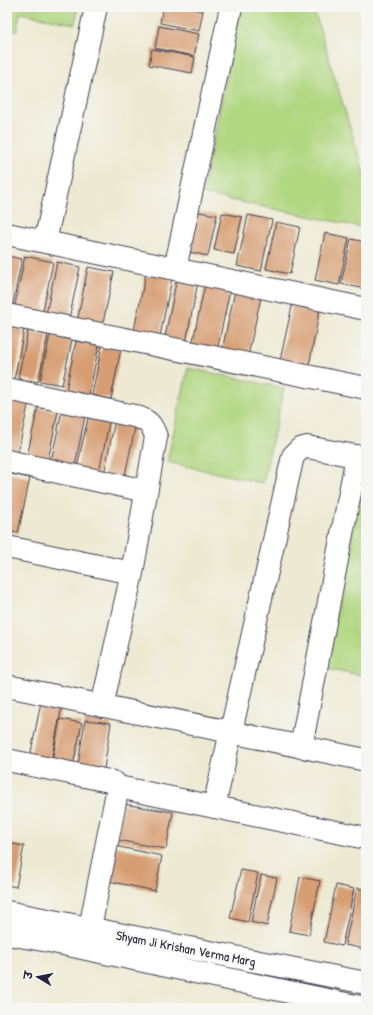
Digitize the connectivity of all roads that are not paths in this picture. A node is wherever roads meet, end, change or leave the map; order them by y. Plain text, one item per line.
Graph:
1 (96, 7) edge
2 (230, 7) edge
3 (7, 234) edge
4 (45, 242) junction
5 (176, 269) junction
6 (366, 309) edge
7 (7, 315) edge
8 (366, 388) edge
9 (7, 389) edge
10 (362, 457) edge
11 (7, 461) edge
12 (146, 491) junction
13 (7, 547) edge
14 (132, 573) junction
15 (7, 686) edge
16 (102, 706) junction
17 (230, 732) junction
18 (302, 747) junction
19 (7, 760) edge
20 (366, 760) edge
21 (118, 787) junction
22 (214, 807) junction
23 (366, 838) edge
24 (7, 912) edge
25 (90, 928) junction
26 (7, 934) edge
27 (366, 984) edge
28 (320, 1003) edge
29 (365, 1008) edge

1 - 4 street
2 - 5 street
3 - 4 street
4 - 5 street
5 - 6 street
7 - 8 street
9 - 12 street
10 - 17 street
10 - 18 street
11 - 12 street
12 - 14 street
13 - 14 street
14 - 16 street
15 - 16 street
16 - 17 street
17 - 18 street
17 - 22 street
18 - 20 street
19 - 21 street
21 - 22 street
21 - 25 street
22 - 23 street
24 - 25 street, Shyam Ji Krishan Verma Marg
25 - 27 street, Shyam Ji Krishan Verma Marg
26 - 28 street, Shyam Ji Krishan Verma Marg
28 - 29 street, Shyam Ji Krishan Verma Marg

